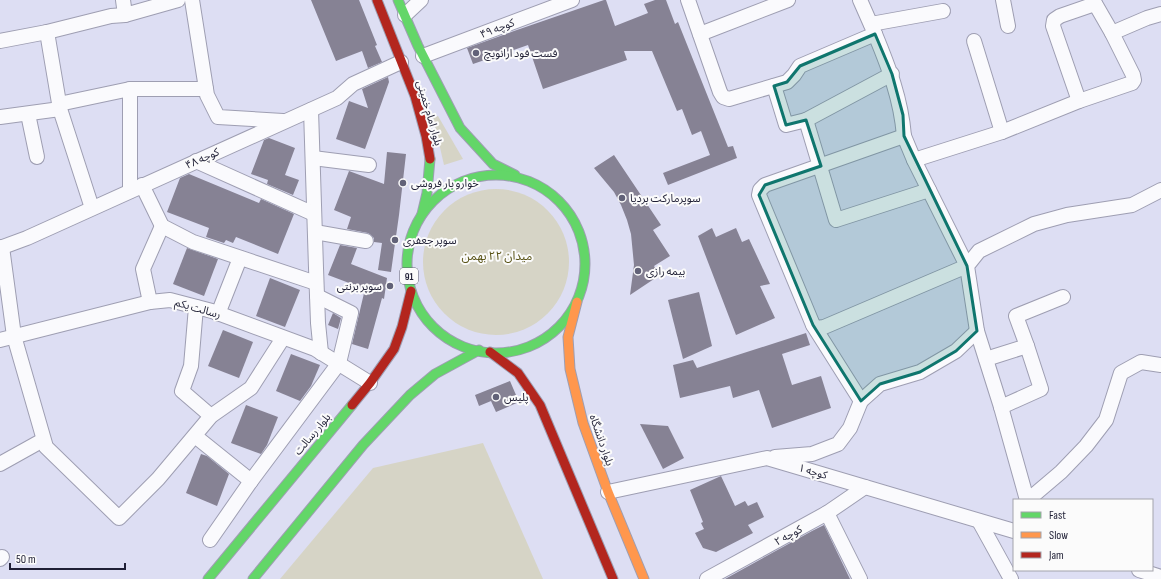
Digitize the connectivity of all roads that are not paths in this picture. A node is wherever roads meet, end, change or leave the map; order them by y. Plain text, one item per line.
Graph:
1 (123, 0) edge
2 (178, 0) edge
3 (192, 0) edge
4 (377, 0) edge
5 (398, 0) edge
6 (421, 0) edge
7 (572, 0) edge
8 (688, 0) edge
9 (788, 0) edge
10 (860, 0) edge
11 (1003, 0) edge
12 (1094, 2) edge
13 (943, 11) dead end
14 (1161, 14) edge
15 (126, 15) junction
16 (405, 15) junction
17 (1008, 26) dead end
18 (873, 29) junction
19 (47, 32) junction
20 (1112, 33) junction
21 (700, 34) junction
22 (0, 41) edge
23 (974, 41) dead end
24 (423, 56) junction
25 (400, 62) junction
26 (892, 74) junction
27 (774, 86) junction
28 (206, 88) junction
29 (130, 89) junction
30 (1079, 101) junction
31 (59, 106) junction
32 (311, 110) junction
33 (28, 114) junction
34 (0, 117) edge
35 (806, 120) junction
36 (286, 121) junction
37 (1002, 132) junction
38 (904, 136) junction
39 (37, 157) dead end
40 (313, 158) junction
41 (914, 160) junction
42 (196, 161) junction
43 (369, 165) dead end
44 (821, 166) junction
45 (518, 177) junction
46 (136, 188) junction
47 (929, 190) junction
48 (1161, 190) edge
49 (92, 208) junction
50 (314, 214) junction
51 (422, 214) junction
52 (162, 226) junction
53 (315, 232) junction
54 (366, 241) dead end
55 (1, 248) edge
56 (240, 258) junction
57 (967, 266) junction
58 (316, 289) junction
59 (411, 291) junction
60 (1063, 297) dead end
61 (150, 302) junction
62 (577, 302) junction
63 (196, 307) junction
64 (218, 314) junction
65 (813, 324) junction
66 (977, 331) junction
67 (14, 336) junction
68 (283, 338) junction
69 (0, 340) edge
70 (1027, 346) junction
71 (479, 350) junction
72 (490, 352) junction
73 (321, 353) junction
74 (986, 359) junction
75 (339, 363) junction
76 (1161, 365) edge
77 (370, 383) junction
78 (862, 402) junction
79 (1001, 407) junction
80 (211, 416) junction
81 (195, 436) junction
82 (43, 440) junction
83 (767, 458) junction
84 (0, 464) edge
85 (251, 481) junction
86 (865, 487) junction
87 (608, 492) junction
88 (1027, 499) edge
89 (1028, 499) edge
90 (827, 513) junction
91 (979, 521) junction
92 (1013, 528) edge
93 (210, 540) dead end
94 (1142, 571) edge
95 (1161, 577) edge
96 (208, 579) edge
97 (253, 579) edge
98 (613, 579) edge
99 (644, 579) edge
100 (707, 579) edge
101 (860, 579) edge
102 (1011, 579) edge

1 - 15 street
2 - 15 street
3 - 28 street
4 - 25 main road, بلوار امام خمینی / 91
5 - 16 main road, بلوار امام خمینی / 91
6 - 16 street
7 - 24 street, کوچه ۴۹
8 - 21 street
9 - 21 street
10 - 18 street
11 - 17 street
12 - 20 street
12 - 30 street
13 - 18 street
14 - 20 street
15 - 19 street
16 - 24 main road, بلوار امام خمینی / 91
18 - 26 street
18 - 27 street
19 - 22 street
19 - 31 street
20 - 30 street
21 - 27 street
23 - 37 street
24 - 45 main road, بلوار امام خمینی / 91
25 - 32 street, کوچه ۴۸
25 - 51 main road, بلوار امام خمینی / 91
26 - 35 street
26 - 38 street
27 - 35 street
28 - 29 street
28 - 36 street
29 - 31 street
29 - 46 street
30 - 37 street
31 - 33 street
31 - 49 street
32 - 36 street, کوچه ۴۸
32 - 40 street
33 - 34 street
33 - 39 street
35 - 44 street
36 - 42 street, کوچه ۴۸
37 - 41 street
38 - 41 street
38 - 44 street
40 - 43 street
40 - 50 street
41 - 47 street
42 - 46 street, کوچه ۴۸
42 - 50 street
44 - 47 street
44 - 65 street
45 - 51 main road, 91
45 - 62 main road, 91
46 - 49 street, کوچه ۴۸
46 - 52 street
47 - 57 street
48 - 57 street
49 - 55 street, کوچه ۴۸
50 - 53 street
51 - 59 main road, 91
52 - 56 street
52 - 61 street
53 - 54 street
53 - 58 street
55 - 67 street
56 - 58 street
56 - 64 street
57 - 65 street
57 - 66 street
58 - 73 street
58 - 75 street
59 - 71 main road, 91
59 - 77 main road, بلوار رسالت / 91
60 - 70 street
61 - 63 street, رسالت یکم
61 - 67 street, رسالت یکم
62 - 72 main road, 91
62 - 87 main road, بلوار دانشگاه
63 - 64 street, رسالت یکم
63 - 80 street
64 - 68 street, رسالت یکم
65 - 78 street
66 - 74 street
66 - 78 street
67 - 69 street, رسالت یکم
67 - 82 street
68 - 73 street, رسالت یکم
68 - 80 street
70 - 74 street
70 - 79 street
71 - 72 main road, 91
71 - 97 main road
72 - 98 main road
73 - 75 street, رسالت یکم
74 - 79 street
75 - 77 street, رسالت یکم
75 - 85 street
76 - 89 street
77 - 96 main road, بلوار رسالت / 91
78 - 83 street
79 - 88 street
80 - 81 street
81 - 82 street
81 - 85 street
82 - 84 street
83 - 86 street, کوچه ۱
83 - 87 street, کوچه ۱
85 - 93 street
86 - 90 street, کوچه ۲
86 - 91 street, کوچه ۱
87 - 99 main road, بلوار دانشگاه
90 - 100 street, کوچه ۲
90 - 101 street
91 - 92 street, کوچه ۱
91 - 102 street
94 - 95 street

